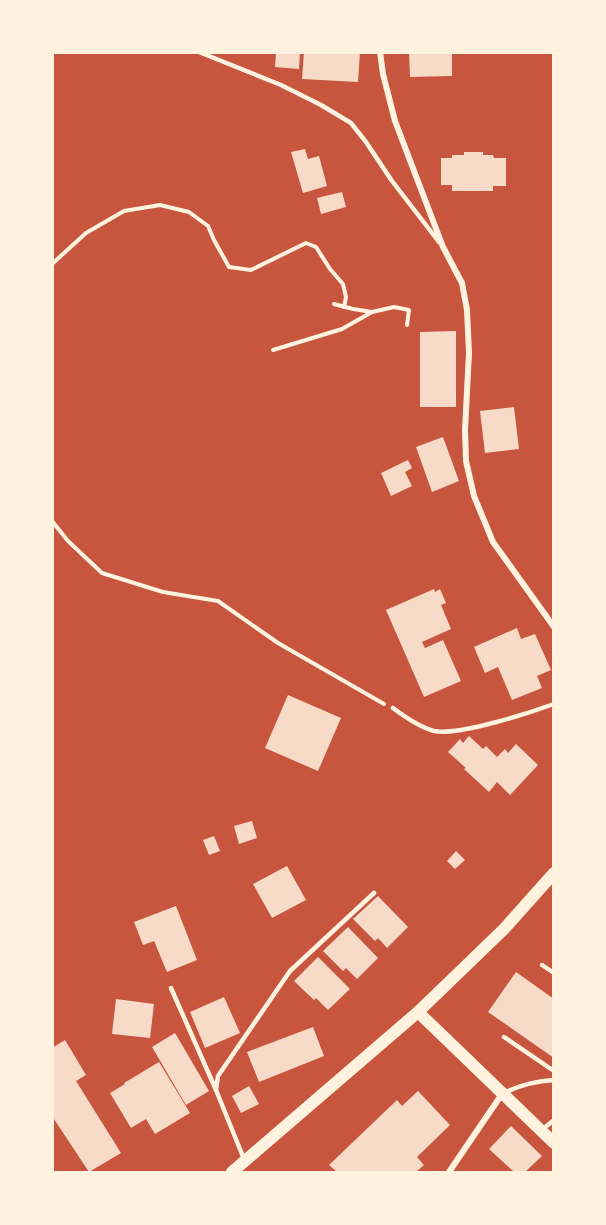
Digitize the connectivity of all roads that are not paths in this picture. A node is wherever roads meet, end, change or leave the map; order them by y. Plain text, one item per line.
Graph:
1 (199, 52) edge
2 (380, 52) edge
3 (443, 246) junction
4 (554, 627) edge
5 (554, 704) edge
6 (393, 708) road end
7 (554, 873) edge
8 (374, 892) dead end
9 (542, 965) dead end
10 (554, 973) edge
11 (171, 988) dead end
12 (418, 1012) junction
13 (504, 1037) dead end
14 (554, 1071) edge
15 (554, 1080) edge
16 (216, 1090) junction
17 (502, 1093) junction
18 (554, 1120) edge
19 (541, 1131) junction
20 (554, 1143) edge
21 (245, 1162) junction
22 (232, 1173) edge
23 (448, 1173) edge

1 - 3 lane
2 - 3 street
3 - 4 street
5 - 6 lane
7 - 12 main road
8 - 16 lane
9 - 10 lane
11 - 16 lane
12 - 17 main road
12 - 21 main road
13 - 14 lane
15 - 17 lane
16 - 21 lane
17 - 19 main road
17 - 23 street
18 - 19 lane
19 - 20 main road
21 - 22 main road

